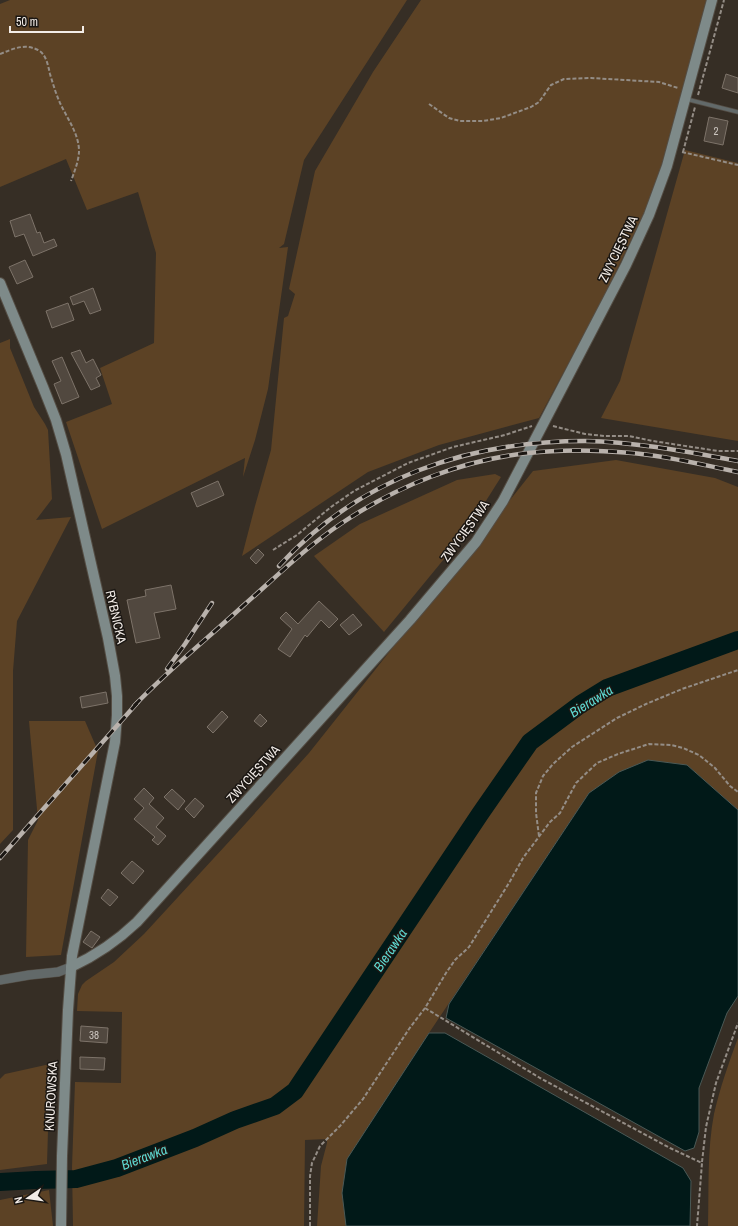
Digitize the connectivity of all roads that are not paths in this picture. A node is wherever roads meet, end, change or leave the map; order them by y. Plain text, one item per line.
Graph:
1 (712, 0) edge
2 (686, 95) junction
3 (738, 112) edge
4 (0, 283) edge
5 (71, 967) junction
6 (0, 980) edge
7 (61, 1226) edge

1 - 2 main road, ZWYCIĘSTWA
2 - 3 lane
2 - 5 main road, ZWYCIĘSTWA
4 - 5 main road, RYBNICKA
5 - 6 street
5 - 7 main road, KNUROWSKA

